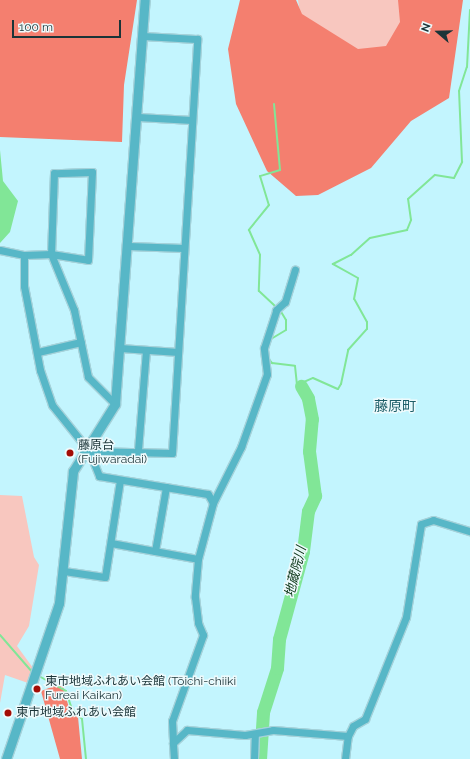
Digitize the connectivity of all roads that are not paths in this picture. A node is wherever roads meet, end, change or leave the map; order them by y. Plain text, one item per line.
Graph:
1 (146, 0) edge
2 (142, 36) junction
3 (138, 117) junction
4 (192, 120) junction
5 (129, 246) junction
6 (184, 248) junction
7 (0, 250) edge
8 (51, 254) junction
9 (24, 255) junction
10 (295, 269) dead end
11 (81, 342) junction
12 (120, 348) junction
13 (146, 350) junction
14 (38, 352) junction
15 (178, 352) junction
16 (115, 404) junction
17 (138, 450) junction
18 (89, 451) junction
19 (120, 480) junction
20 (166, 487) junction
21 (213, 503) junction
22 (470, 531) edge
23 (111, 543) junction
24 (155, 551) junction
25 (198, 559) junction
26 (64, 572) junction
27 (255, 734) junction
28 (348, 736) junction
29 (173, 743) junction
30 (6, 759) edge
31 (174, 759) edge
32 (254, 759) edge
33 (345, 759) edge

1 - 2 street
2 - 3 street
2 - 4 street
3 - 4 street
3 - 5 street
4 - 6 street
5 - 6 street
5 - 12 street
6 - 15 street
7 - 9 street
8 - 8 street
8 - 9 street
8 - 11 street
9 - 14 street
10 - 21 street
11 - 14 street
11 - 16 street
12 - 13 street
12 - 16 street
13 - 15 street
13 - 17 street
14 - 18 street
15 - 17 street
16 - 18 street
17 - 18 street
18 - 19 street
18 - 26 street
19 - 20 street
19 - 23 street
20 - 21 street
20 - 24 street
21 - 25 street
22 - 28 street
23 - 24 street
23 - 26 street
24 - 25 street
25 - 29 street
26 - 30 street
27 - 28 street
27 - 29 street
27 - 32 street
28 - 33 street
29 - 31 street

